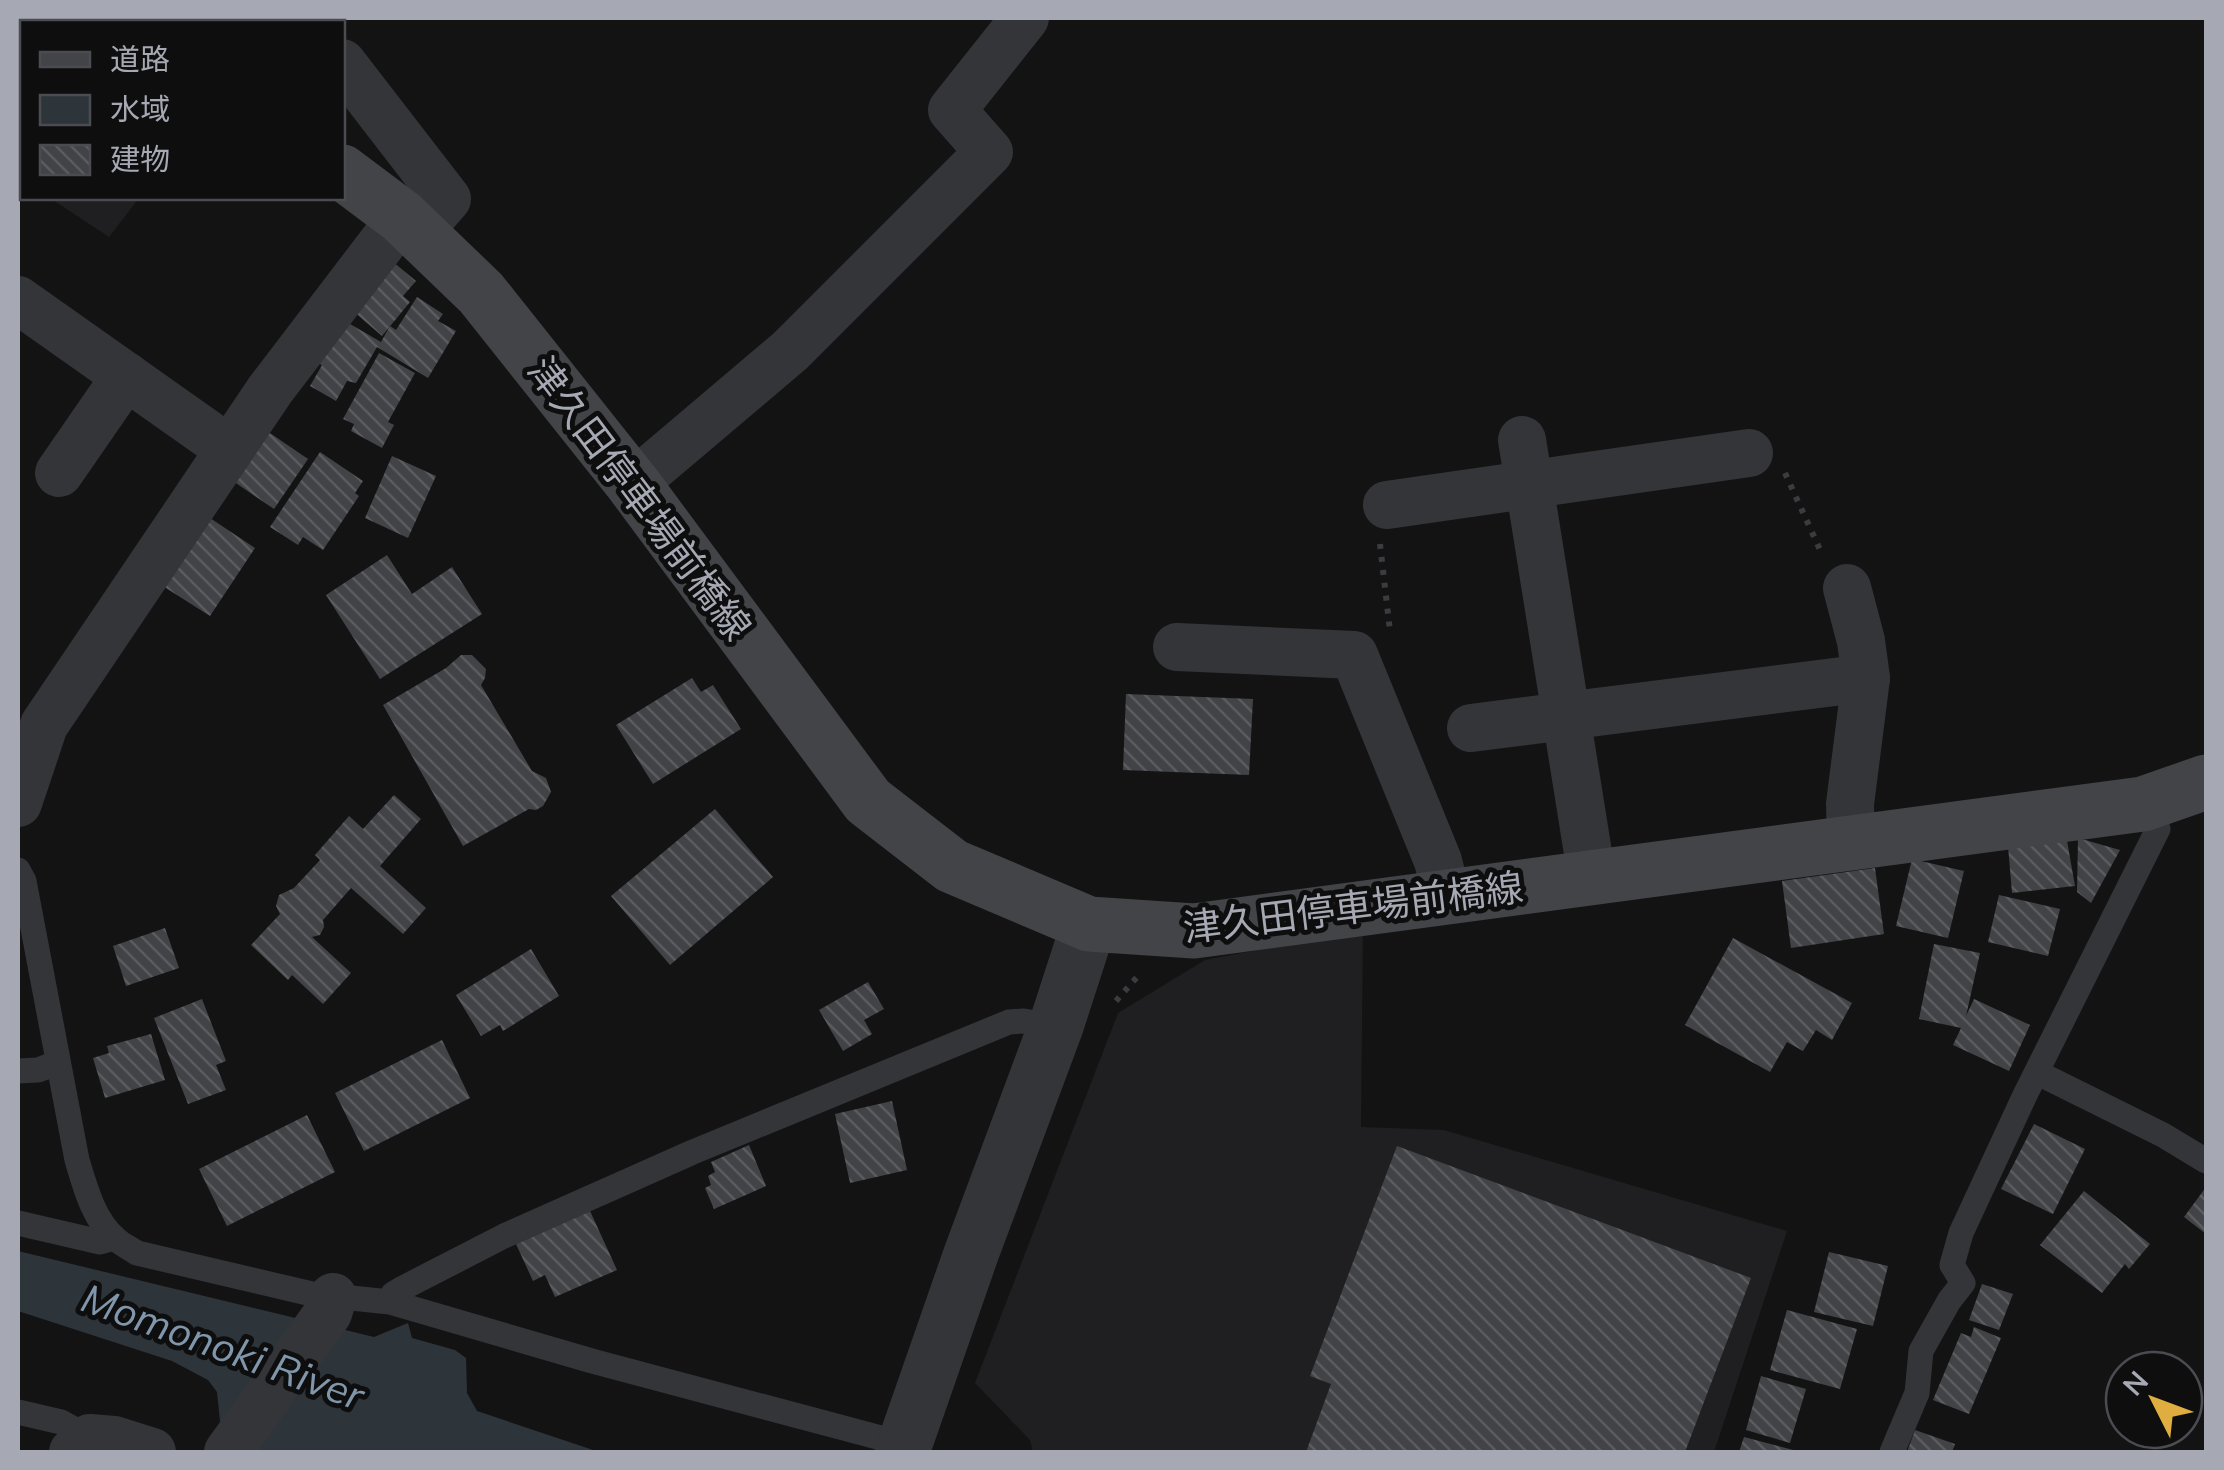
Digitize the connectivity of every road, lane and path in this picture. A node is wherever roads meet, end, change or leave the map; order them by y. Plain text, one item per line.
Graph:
1 (1025, 18) edge
2 (345, 67) edge
3 (345, 174) edge
4 (410, 224) junction
5 (18, 303) edge
6 (126, 376) junction
7 (230, 449) junction
8 (1749, 453) joint
9 (1526, 462) junction
10 (59, 473) dead end
11 (633, 484) junction
12 (1386, 505) joint
13 (1847, 588) joint
14 (1390, 636) dead end
15 (1177, 647) dead end
16 (1866, 678) junction
17 (1566, 716) junction
18 (1471, 728) dead end
19 (2206, 782) edge
20 (18, 803) edge
21 (2143, 804) junction
22 (1851, 843) junction
23 (18, 870) edge
24 (1592, 878) junction
25 (1447, 897) junction
26 (1089, 924) junction
27 (1056, 1026) junction
28 (57, 1063) junction
29 (18, 1071) edge
30 (2038, 1073) junction
31 (2206, 1161) edge
32 (18, 1223) edge
33 (114, 1238) junction
34 (390, 1302) junction
35 (330, 1305) junction
36 (18, 1412) edge
37 (82, 1445) edge
38 (911, 1449) edge
39 (152, 1452) edge
40 (228, 1452) edge
41 (1892, 1452) edge

1 - 11 street
2 - 4 street
3 - 4 main road, 津久田停車場前橋線
4 - 7 street
4 - 11 main road, 津久田停車場前橋線
5 - 6 street
6 - 7 street
6 - 10 street
7 - 20 street
8 - 9 street
8 - 13 path
9 - 12 street
9 - 17 street
11 - 26 main road, 津久田停車場前橋線
12 - 14 path
13 - 16 street
15 - 25 street
16 - 17 street
16 - 22 street
17 - 18 street
17 - 24 street
19 - 21 main road, 津久田停車場前橋線
21 - 22 main road, 津久田停車場前橋線
21 - 30 lane
22 - 24 main road, 津久田停車場前橋線
23 - 28 lane
24 - 25 main road, 津久田停車場前橋線
25 - 26 main road, 津久田停車場前橋線
26 - 27 street
27 - 34 lane
27 - 38 street
28 - 29 lane
28 - 33 lane
30 - 31 lane
30 - 41 lane
32 - 33 lane
33 - 35 lane
34 - 35 lane
34 - 38 lane
35 - 40 street
36 - 37 lane
37 - 39 street

